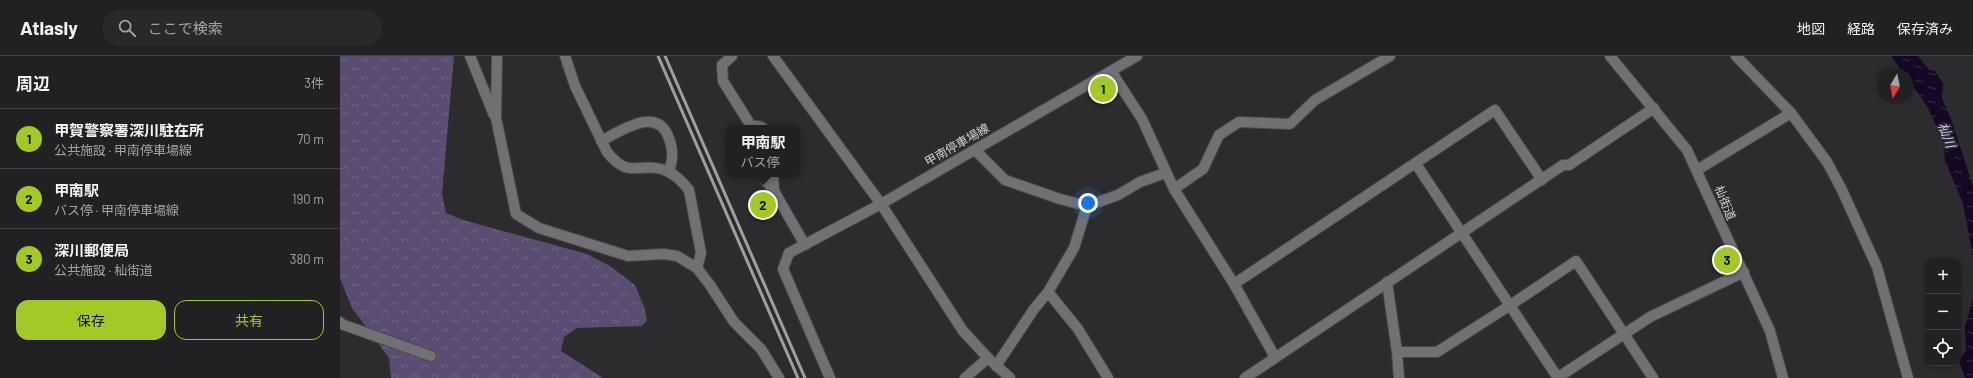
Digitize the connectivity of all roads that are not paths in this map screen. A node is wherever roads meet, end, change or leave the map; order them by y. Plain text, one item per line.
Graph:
1 (470, 56) edge
2 (497, 56) edge
3 (565, 56) edge
4 (732, 56) edge
5 (773, 56) edge
6 (1137, 56) edge
7 (1390, 56) edge
8 (1610, 56) edge
9 (1736, 56) edge
10 (1111, 71) junction
11 (1654, 108) junction
12 (1791, 113) junction
13 (496, 118) junction
14 (749, 125) edge
15 (601, 141) junction
16 (975, 150) junction
17 (1416, 164) junction
18 (1697, 170) junction
19 (669, 172) junction
20 (1165, 173) junction
21 (762, 177) edge
22 (773, 177) edge
23 (1542, 180) junction
24 (1174, 189) junction
25 (774, 191) junction
26 (881, 204) junction
27 (1087, 206) junction
28 (1462, 232) junction
29 (805, 245) junction
30 (697, 268) junction
31 (1744, 272) junction
32 (1387, 282) junction
33 (1234, 284) junction
34 (1048, 292) junction
35 (1509, 306) junction
36 (340, 324) edge
37 (1624, 334) junction
38 (1397, 352) junction
39 (431, 356) dead end
40 (1275, 357) junction
41 (988, 358) junction
42 (996, 366) junction
43 (780, 378) edge
44 (830, 378) edge
45 (965, 378) edge
46 (1010, 378) edge
47 (1108, 378) edge
48 (1245, 378) edge
49 (1399, 378) edge
50 (1558, 378) edge
51 (1653, 378) edge
52 (1783, 378) edge
53 (1908, 378) edge

1 - 13 street
2 - 13 street
3 - 15 street
4 - 14 street
5 - 26 street
6 - 10 street, 甲南停車場線
7 - 24 street
8 - 11 street, 杣街道
9 - 12 street
10 - 16 street, 甲南停車場線
10 - 20 street
11 - 18 street, 杣街道
11 - 23 street
12 - 18 street
12 - 53 street
13 - 30 street
15 - 19 street
15 - 19 street
16 - 26 street, 甲南停車場線
16 - 27 street
17 - 23 street
17 - 28 street
17 - 33 street
18 - 31 street, 杣街道
19 - 30 street
20 - 24 street
20 - 27 street
21 - 25 street
22 - 25 street
23 - 28 street
24 - 33 street
25 - 29 street
26 - 29 street, 甲南停車場線
26 - 41 street
27 - 34 street
28 - 32 street
28 - 35 street
29 - 44 street, 甲南停車場線
30 - 43 street
31 - 37 street
31 - 52 street, 杣街道
32 - 38 street
32 - 40 street
33 - 40 street
34 - 42 street
34 - 47 street
35 - 37 street
35 - 38 street
35 - 50 street
36 - 39 street
37 - 50 street
37 - 51 street
38 - 49 street
40 - 48 street
41 - 42 street
41 - 45 street
42 - 46 street

